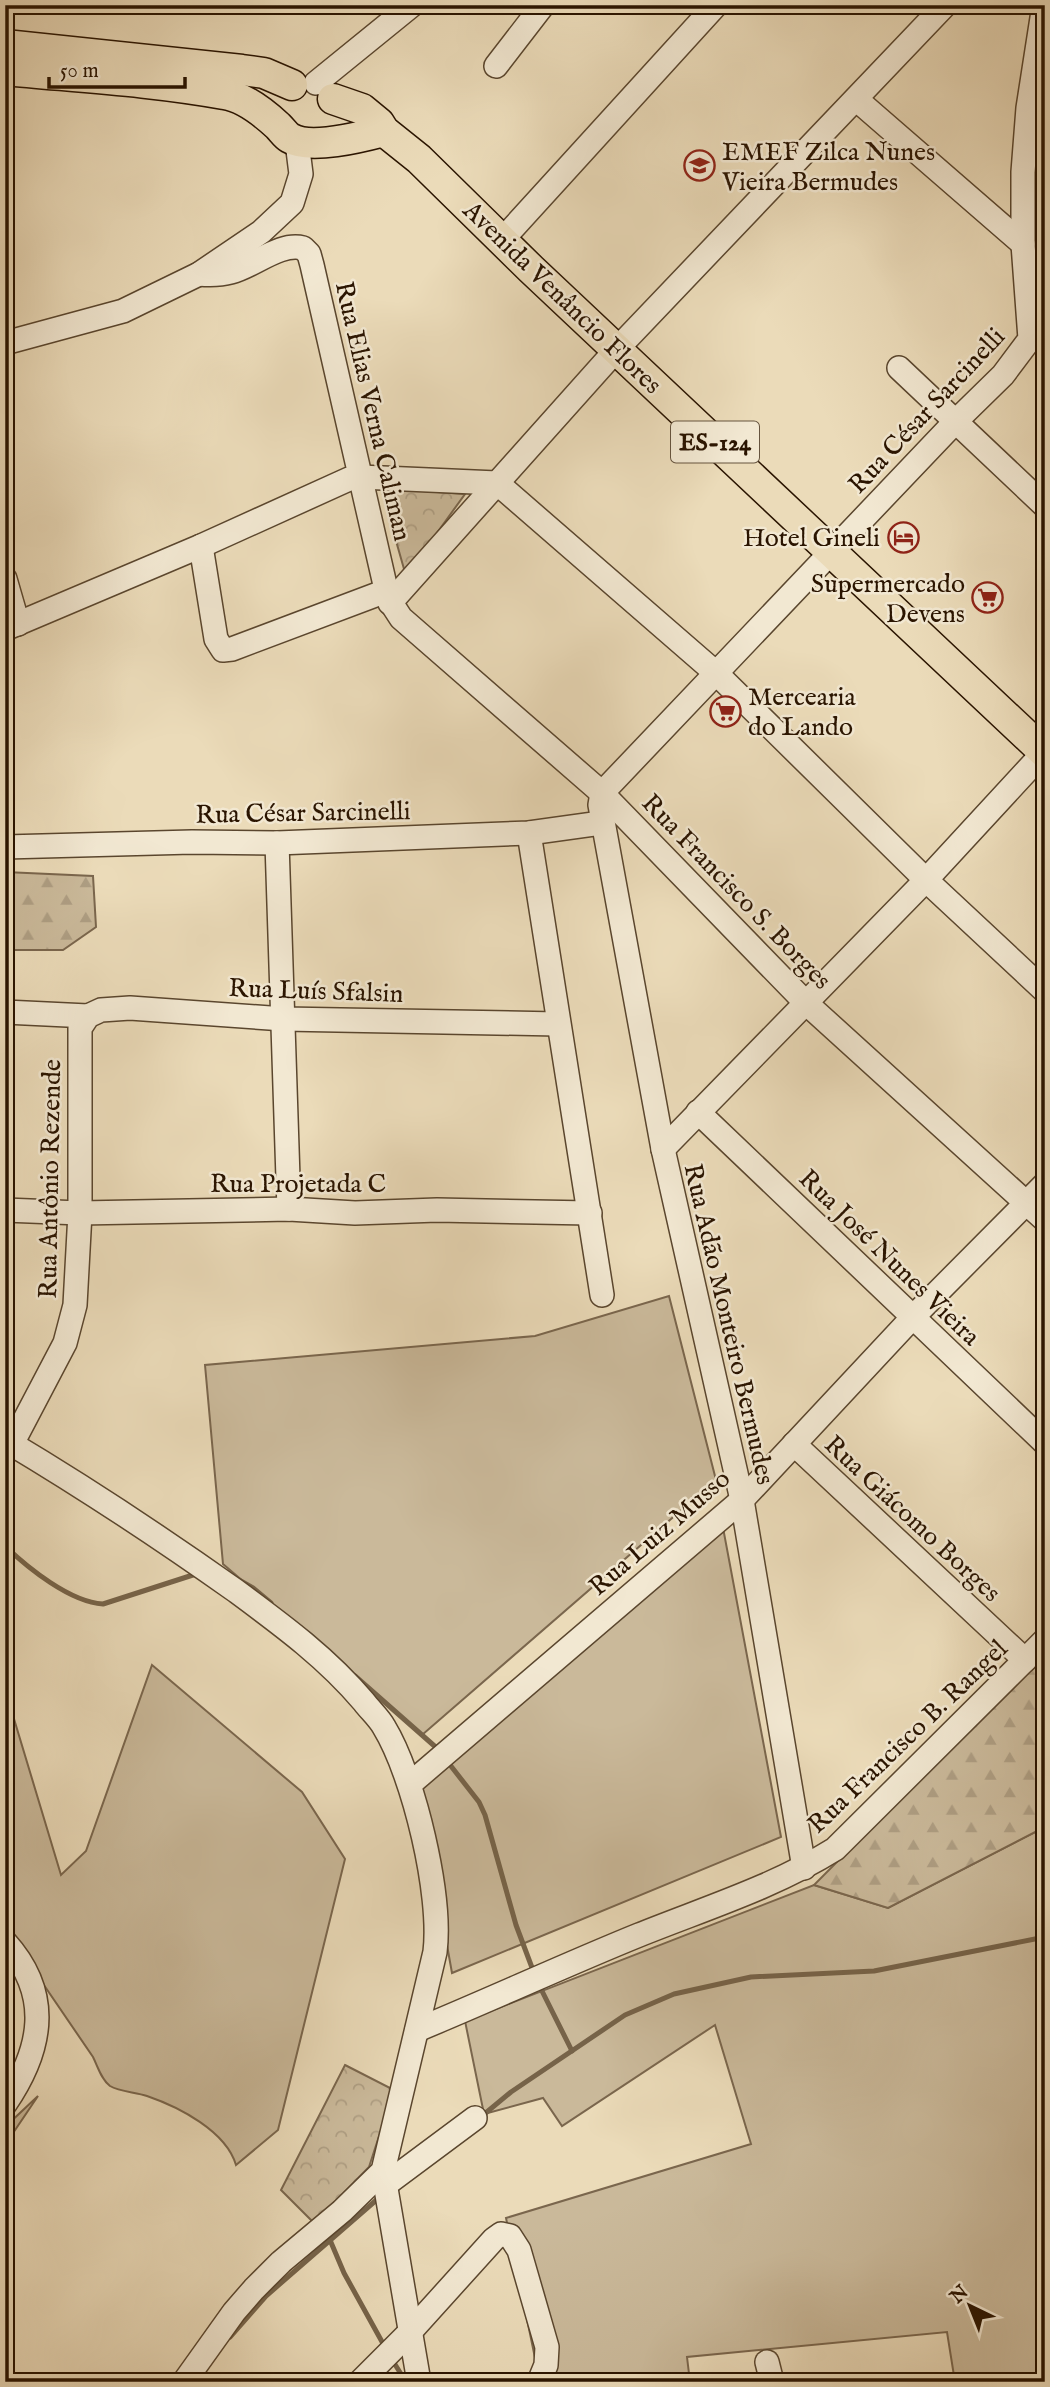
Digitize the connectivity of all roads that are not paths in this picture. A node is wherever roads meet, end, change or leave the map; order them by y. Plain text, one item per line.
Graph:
1 (543, 5) edge
2 (716, 5) edge
3 (945, 5) edge
4 (1044, 5) edge
5 (407, 7) edge
6 (5, 45) edge
7 (496, 66) dead end
8 (5, 70) edge
9 (314, 89) junction
10 (856, 99) junction
11 (384, 131) junction
12 (295, 137) junction
13 (502, 240) junction
14 (1023, 244) junction
15 (199, 274) junction
16 (5, 343) edge
17 (617, 349) junction
18 (898, 368) dead end
19 (956, 421) junction
20 (360, 477) junction
21 (497, 483) junction
22 (1045, 506) edge
23 (201, 547) junction
24 (831, 553) junction
25 (5, 579) edge
26 (388, 597) junction
27 (12, 626) edge
28 (718, 674) junction
29 (1044, 752) edge
30 (602, 793) junction
31 (601, 823) junction
32 (529, 833) junction
33 (277, 843) junction
34 (5, 847) edge
35 (926, 880) junction
36 (1045, 991) edge
37 (806, 1003) junction
38 (5, 1012) edge
39 (284, 1019) junction
40 (84, 1022) junction
41 (558, 1024) junction
42 (698, 1112) junction
43 (663, 1149) junction
44 (1045, 1184) edge
45 (1028, 1203) junction
46 (289, 1209) junction
47 (5, 1210) edge
48 (80, 1213) junction
49 (590, 1213) junction
50 (1045, 1220) edge
51 (602, 1295) dead end
52 (912, 1318) junction
53 (8, 1442) edge
54 (1045, 1443) edge
55 (794, 1444) junction
56 (741, 1500) junction
57 (1045, 1640) edge
58 (1025, 1661) junction
59 (410, 1784) junction
60 (804, 1868) junction
61 (5, 1942) edge
62 (13, 1968) edge
63 (417, 2030) junction
64 (5, 2104) edge
65 (475, 2118) dead end
66 (384, 2178) junction
67 (410, 2332) junction
68 (184, 2382) edge
69 (360, 2382) edge
70 (419, 2382) edge
71 (539, 2382) edge

1 - 7 street
2 - 13 street
3 - 10 street
4 - 14 street, Rua César Sarcinelli
5 - 9 street
6 - 9 main road, Avenida Venâncio Flores / ES-124
8 - 12 main road
9 - 11 main road, Avenida Venâncio Flores / ES-124
9 - 12 main road
9 - 12 main road
10 - 14 street
10 - 17 street
11 - 12 main road
11 - 13 main road, Avenida Venâncio Flores / ES-124
12 - 15 street
13 - 17 main road, Avenida Venâncio Flores / ES-124
14 - 19 street, Rua César Sarcinelli
15 - 16 street
15 - 20 street, Rua Elias Verna Caliman
17 - 21 street
17 - 24 main road, Avenida Venâncio Flores / ES-124
18 - 19 street
19 - 22 street
19 - 24 street, Rua César Sarcinelli
20 - 21 street
20 - 23 street
20 - 26 street, Rua Elias Verna Caliman
21 - 26 street
21 - 28 street
23 - 26 street
23 - 27 street
24 - 28 street, Rua César Sarcinelli
24 - 29 main road, Avenida Venâncio Flores / ES-124
25 - 27 street
26 - 30 street, Rua Francisco S. Borges
28 - 30 street, Rua César Sarcinelli
28 - 35 street
29 - 35 street
30 - 31 street, Rua Adão Monteiro Bermudes
30 - 37 street, Rua Francisco S. Borges
31 - 32 street, Rua César Sarcinelli
31 - 43 street, Rua Adão Monteiro Bermudes
32 - 33 street, Rua César Sarcinelli
32 - 41 street
33 - 34 street, Rua César Sarcinelli
33 - 39 street
35 - 36 street
35 - 37 street
37 - 42 street
37 - 45 street, Rua Francisco S. Borges
38 - 40 street, Rua Luís Sfalsin
39 - 40 street, Rua Luís Sfalsin
39 - 41 street, Rua Luís Sfalsin
39 - 46 street
40 - 48 street, Rua Antônio Rezende
41 - 49 street
42 - 43 street
42 - 52 street, Rua José Nunes Vieira
43 - 56 street, Rua Adão Monteiro Bermudes
44 - 45 street, Rua Luiz Musso
45 - 50 street, Rua Francisco S. Borges
45 - 52 street, Rua Luiz Musso
46 - 48 street, Rua Projetada C
46 - 49 street, Rua Projetada C
47 - 48 street, Rua Projetada C
48 - 53 street, Rua Antônio Rezende
49 - 51 street
52 - 54 street, Rua José Nunes Vieira
52 - 55 street, Rua Luiz Musso
53 - 59 street
55 - 56 street, Rua Luiz Musso
55 - 58 street, Rua Giácomo Borges
56 - 59 street, Rua Luiz Musso
56 - 60 street, Rua Adão Monteiro Bermudes
57 - 58 street, Rua Francisco B. Rangel
58 - 60 street, Rua Francisco B. Rangel
59 - 63 street
60 - 63 street, Rua Francisco B. Rangel
61 - 62 street
62 - 64 street
63 - 66 street
65 - 66 street
66 - 67 street
66 - 68 street
67 - 69 street
67 - 70 street
67 - 71 street

